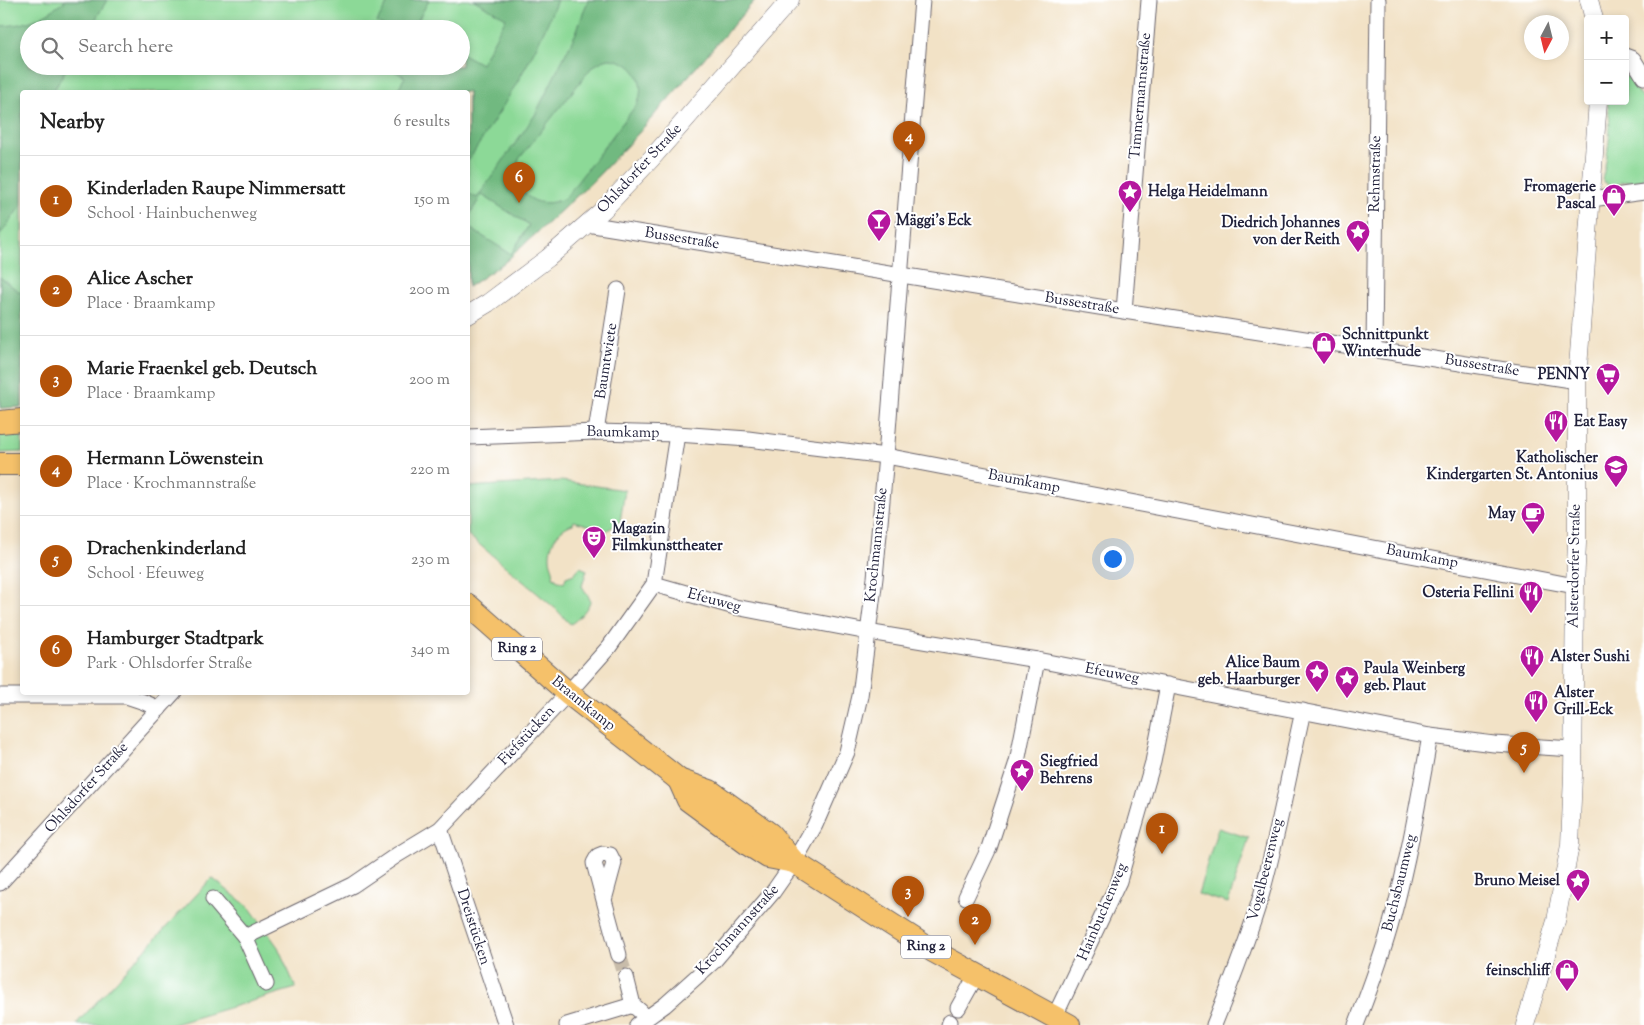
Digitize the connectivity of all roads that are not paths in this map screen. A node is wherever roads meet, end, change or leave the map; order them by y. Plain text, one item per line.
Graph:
1 (790, 0) edge
2 (922, 0) edge
3 (1149, 0) edge
4 (1378, 0) edge
5 (1589, 0) edge
6 (1593, 15) edge
7 (1598, 105) edge
8 (1644, 192) edge
9 (1591, 199) junction
10 (587, 224) junction
11 (900, 274) junction
12 (618, 290) dead end
13 (1124, 311) junction
14 (470, 314) edge
15 (1374, 349) junction
16 (1577, 381) junction
17 (20, 420) edge
18 (0, 422) edge
19 (596, 432) junction
20 (677, 434) junction
21 (470, 437) edge
22 (886, 456) junction
23 (0, 464) edge
24 (20, 464) edge
25 (654, 584) junction
26 (1575, 586) junction
27 (470, 607) edge
28 (868, 632) junction
29 (1037, 660) junction
30 (1168, 685) junction
31 (568, 693) junction
32 (171, 695) edge
33 (0, 696) edge
34 (159, 709) junction
35 (1303, 711) junction
36 (1430, 736) junction
37 (1573, 749) junction
38 (440, 828) junction
39 (794, 862) junction
40 (0, 883) edge
41 (966, 897) dead end
42 (213, 899) dead end
43 (604, 900) dead end
44 (246, 937) junction
45 (619, 955) tunnel mouth
46 (976, 976) junction
47 (626, 977) tunnel mouth
48 (266, 984) dead end
49 (633, 1005) junction
50 (958, 1008) dead end
51 (1062, 1021) edge
52 (642, 1022) edge
53 (506, 1025) edge
54 (567, 1025) edge
55 (1214, 1025) edge
56 (1356, 1025) edge
57 (1525, 1025) edge

1 - 10 street, Ohlsdorfer Straße
2 - 11 street, Krochmannstraße
3 - 13 street, Timmermannstraße
4 - 15 street, Rehmstraße
5 - 6 street
7 - 9 street, Alsterdorfer Straße
8 - 9 street
9 - 16 street, Alsterdorfer Straße
10 - 11 street, Bussestraße
10 - 14 street, Ohlsdorfer Straße
11 - 13 street, Bussestraße
11 - 22 street, Krochmannstraße
12 - 19 street, Baumtwiete
13 - 15 street, Bussestraße
15 - 16 street, Bussestraße
16 - 26 street, Alsterdorfer Straße
17 - 18 main road
19 - 20 street, Baumkamp
19 - 21 street, Baumkamp
20 - 22 street, Baumkamp
20 - 25 street, Fiefstücken
22 - 26 street, Baumkamp
22 - 28 street, Krochmannstraße
23 - 24 main road
25 - 28 street, Efeuweg
25 - 31 street, Fiefstücken
26 - 37 street, Alsterdorfer Straße
27 - 31 main road, Braamkamp / Ring 2
28 - 29 street, Efeuweg
28 - 39 street, Krochmannstraße
29 - 30 street, Efeuweg
29 - 41 street
30 - 35 street, Efeuweg
30 - 51 street, Hainbuchenweg
31 - 38 street, Fiefstücken
31 - 39 main road, Braamkamp / Ring 2
32 - 34 street, Ohlsdorfer Straße
33 - 34 street
34 - 40 street, Ohlsdorfer Straße
35 - 36 street, Efeuweg
35 - 55 street, Vogelbeerenweg
36 - 37 street, Efeuweg
36 - 56 street, Buchsbaumweg
37 - 57 street, Alsterdorfer Straße
38 - 44 street, Fiefstücken
38 - 53 street, Dreistücken
39 - 46 main road, Braamkamp / Ring 2
39 - 52 street, Krochmannstraße
42 - 44 street
43 - 45 street
44 - 48 street
46 - 50 street
46 - 51 main road, Braamkamp / Ring 2
47 - 49 street
49 - 52 street, Krochmannstraße
49 - 54 street

